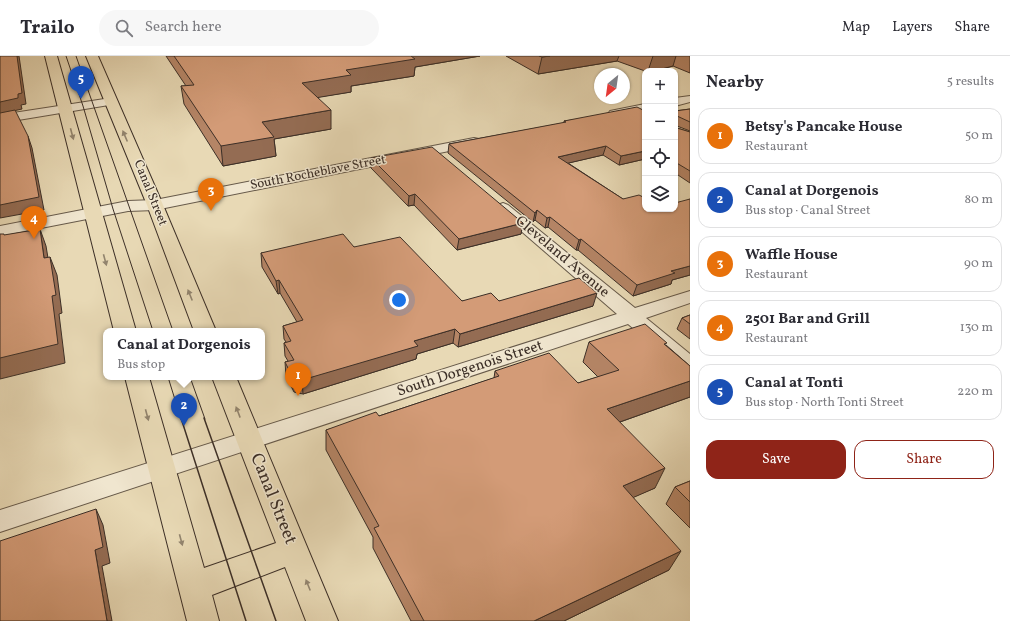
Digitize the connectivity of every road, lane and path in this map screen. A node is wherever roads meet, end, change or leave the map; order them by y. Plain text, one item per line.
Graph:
1 (51, 56) edge
2 (92, 56) edge
3 (690, 99) edge
4 (678, 101) edge
5 (111, 102) junction
6 (65, 109) junction
7 (642, 111) edge
8 (605, 116) edge
9 (0, 119) edge
10 (487, 140) edge
11 (434, 150) junction
12 (450, 164) edge
13 (492, 199) edge
14 (155, 205) junction
15 (93, 213) junction
16 (0, 231) edge
17 (690, 298) edge
18 (632, 316) junction
19 (124, 328) edge
20 (204, 328) edge
21 (690, 364) edge
22 (138, 380) edge
23 (225, 380) edge
24 (249, 440) junction
25 (162, 469) junction
26 (0, 521) edge
27 (294, 550) junction
28 (194, 587) junction
29 (203, 621) edge
30 (322, 621) edge

1 - 6 main road
2 - 5 main road, Canal Street
3 - 4 street
5 - 6 street
14 -> 5 main road, Canal Street
6 - 9 street
6 -> 15 main road
7 - 8 street
10 - 11 street, South Rocheblave Street
11 - 12 street
11 - 14 street, South Rocheblave Street
13 - 18 street, Cleveland Avenue
14 - 15 street, South Rocheblave Street
20 -> 14 main road, Canal Street
15 - 16 street, South Rocheblave Street
15 -> 19 main road
17 - 18 street, South Dorgenois Street
18 - 21 street, Cleveland Avenue
18 - 24 street, South Dorgenois Street
22 -> 25 main road
24 -> 23 main road, Canal Street
24 - 25 street, South Dorgenois Street
24 - 27 main road, Canal Street
25 - 26 street, South Dorgenois Street
25 -> 28 main road
27 - 28 main road
30 -> 27 main road, Canal Street
28 - 29 main road

